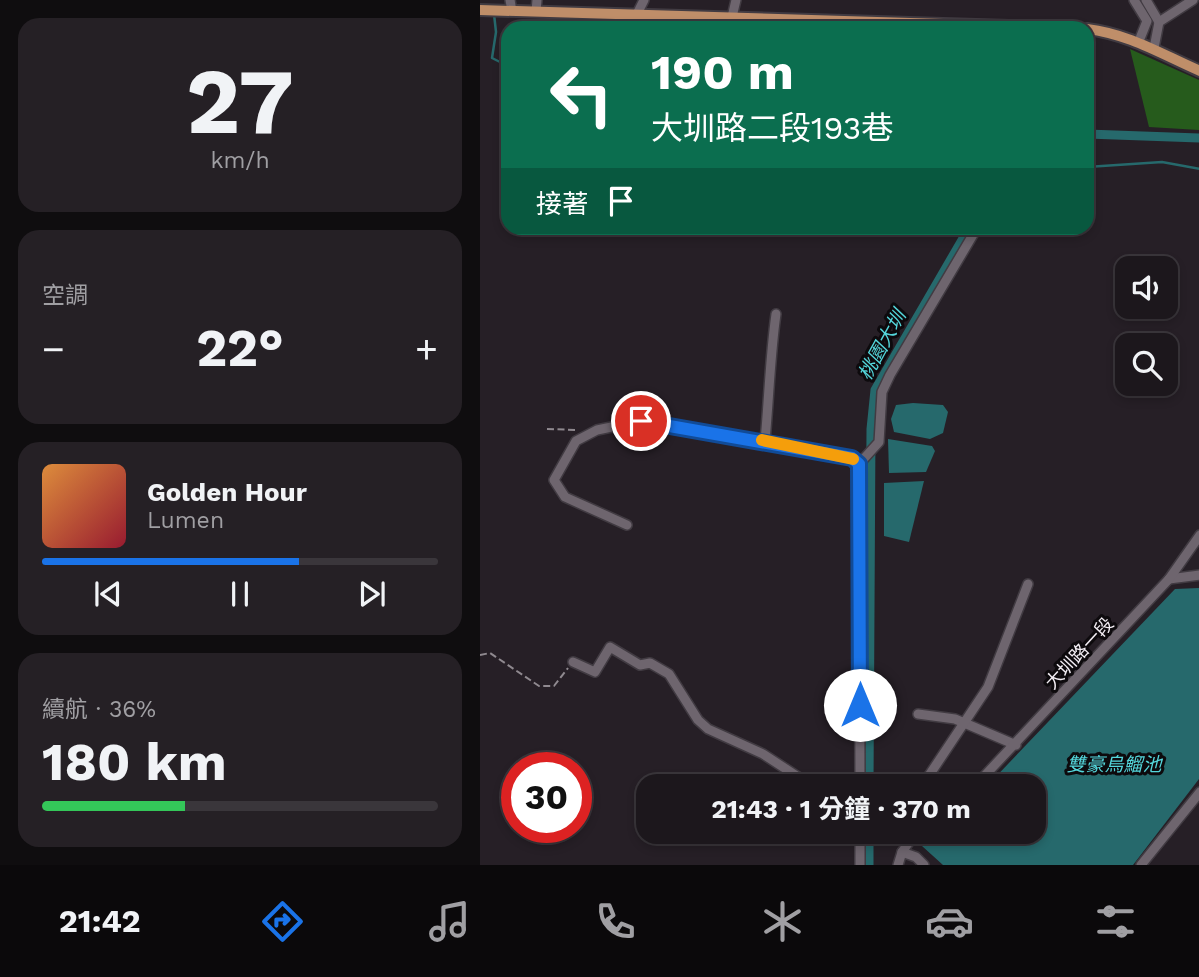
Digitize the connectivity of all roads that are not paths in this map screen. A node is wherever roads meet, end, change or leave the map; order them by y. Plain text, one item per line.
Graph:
1 (644, 0) edge
2 (736, 0) edge
3 (1134, 0) edge
4 (1146, 0) edge
5 (1193, 0) edge
6 (511, 5) edge
7 (537, 5) edge
8 (480, 10) edge
9 (637, 14) junction
10 (732, 17) junction
11 (847, 21) edge
12 (1159, 22) junction
13 (1094, 30) edge
14 (1139, 41) junction
15 (1154, 48) junction
16 (1199, 71) edge
17 (973, 235) edge
18 (776, 314) dead end
19 (765, 441) junction
20 (859, 464) junction
21 (627, 525) dead end
22 (1199, 534) edge
23 (1199, 575) edge
24 (1169, 579) junction
25 (1028, 584) dead end
26 (573, 662) road end
27 (918, 714) dead end
28 (964, 722) junction
29 (1016, 745) junction
30 (794, 774) edge
31 (860, 774) edge
32 (930, 774) edge
33 (987, 774) edge
34 (1199, 792) edge
35 (860, 844) edge
36 (908, 844) edge
37 (902, 852) junction
38 (860, 865) edge
39 (898, 865) edge
40 (924, 865) edge
41 (1141, 865) edge

1 - 9 street
2 - 10 street
3 - 14 street
4 - 12 street
5 - 12 street
6 - 7 main road
6 - 8 main road
7 - 9 main road
9 - 10 main road
10 - 11 main road
12 - 15 street
13 - 14 main road
14 - 15 main road
15 - 16 main road
17 - 20 street
18 - 19 street
19 - 20 street
19 - 21 street
20 - 31 street
22 - 24 street, 大圳路一段
23 - 24 street
24 - 29 street, 大圳路一段
25 - 28 street
26 - 30 street
27 - 28 street
28 - 29 street
28 - 32 street
29 - 33 street, 大圳路一段
34 - 41 street
35 - 38 street
36 - 37 street
37 - 39 street
37 - 40 street

